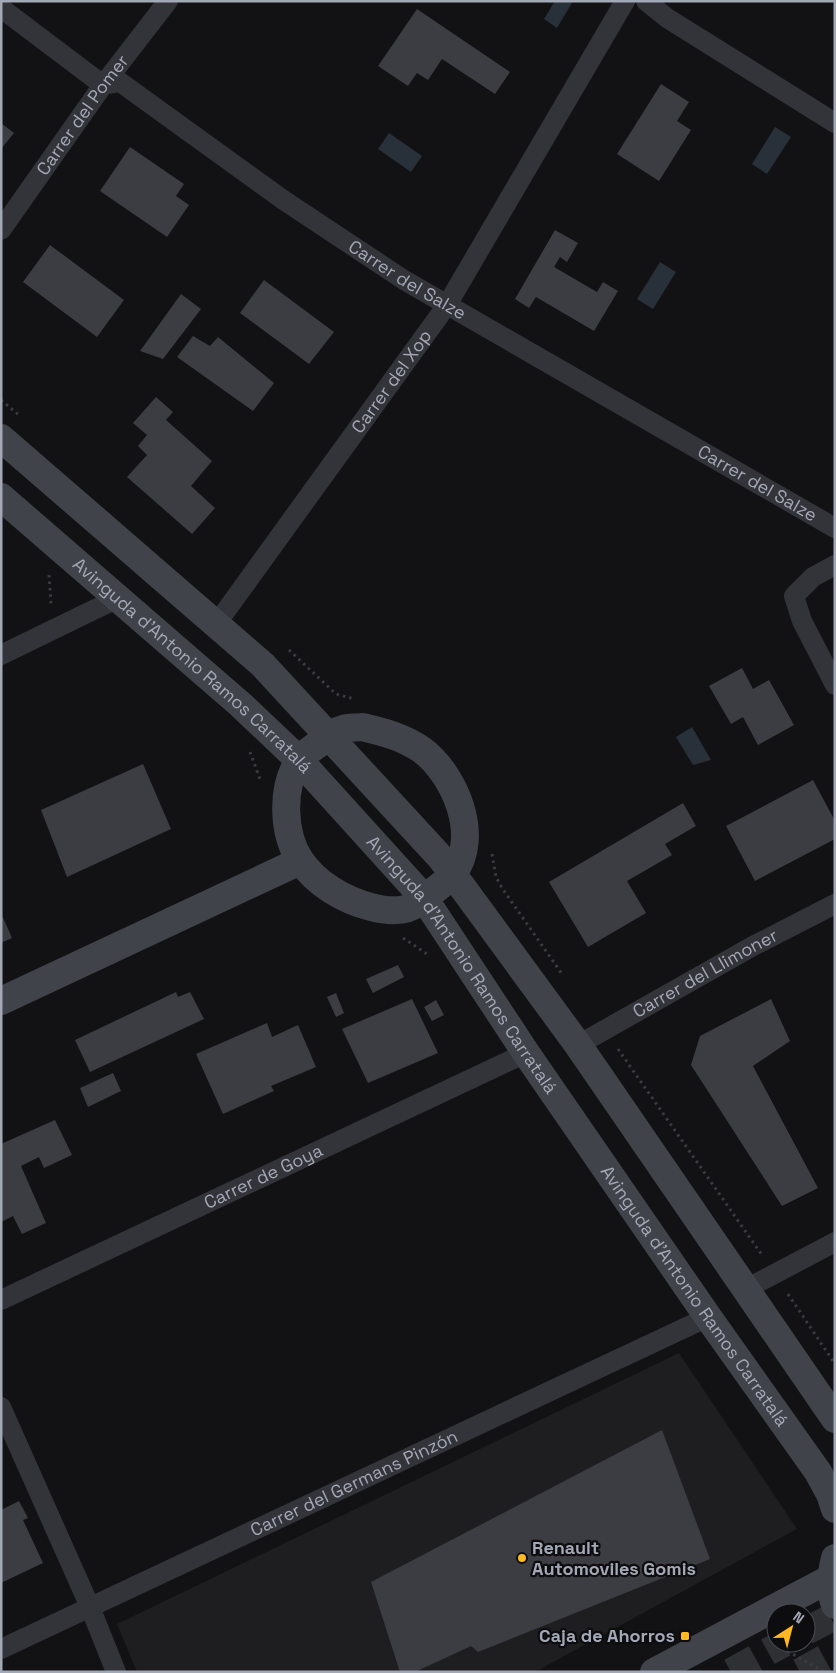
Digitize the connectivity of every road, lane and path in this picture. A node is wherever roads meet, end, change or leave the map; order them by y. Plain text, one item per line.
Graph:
1 (168, 1) edge
2 (625, 1) edge
3 (646, 1) edge
4 (1, 8) edge
5 (103, 85) junction
6 (835, 123) edge
7 (1, 230) edge
8 (447, 305) junction
9 (1, 438) edge
10 (1, 497) edge
11 (835, 528) edge
12 (835, 565) edge
13 (49, 573) dead end
14 (118, 598) junction
15 (217, 623) junction
16 (62, 627) junction
17 (1, 655) edge
18 (835, 684) edge
19 (329, 736) junction
20 (249, 749) dead end
21 (299, 760) junction
22 (260, 790) dead end
23 (300, 861) junction
24 (453, 874) junction
25 (424, 898) junction
26 (835, 904) edge
27 (396, 936) dead end
28 (432, 957) dead end
29 (1, 1002) edge
30 (578, 1045) junction
31 (526, 1053) junction
32 (835, 1242) edge
33 (746, 1289) junction
34 (1, 1300) edge
35 (708, 1317) junction
36 (1, 1407) edge
37 (835, 1420) edge
38 (835, 1509) edge
39 (833, 1568) edge
40 (835, 1605) edge
41 (90, 1607) junction
42 (758, 1618) junction
43 (1, 1649) edge
44 (116, 1672) edge
45 (654, 1672) edge
46 (824, 1672) edge

1 - 5 street, Carrer del Pomer
2 - 8 street, Carrer del Xop
3 - 6 street
4 - 5 street
5 - 7 street, Carrer del Pomer
5 - 8 street, Carrer del Salze
8 - 11 street, Carrer del Salze
8 - 15 street, Carrer del Xop
9 - 15 main road
10 - 14 main road, Avinguda d'Antonio Ramos Carratalá
12 - 18 street
13 - 16 path
14 - 16 street
14 - 21 main road, Avinguda d'Antonio Ramos Carratalá
15 - 19 main road
16 - 17 street
19 - 21 main road
19 - 24 main road
19 - 24 main road
20 - 22 path
21 - 23 main road
21 - 25 main road, Avinguda d'Antonio Ramos Carratalá
23 - 25 main road
23 - 29 main road
24 - 25 main road
24 - 30 main road
25 - 31 main road, Avinguda d'Antonio Ramos Carratalá
26 - 30 street, Carrer del Llimoner
27 - 28 path
30 - 33 main road
31 - 34 street, Carrer de Goya
31 - 35 main road, Avinguda d'Antonio Ramos Carratalá
32 - 33 street
33 - 37 main road
35 - 38 main road, Avinguda d'Antonio Ramos Carratalá
35 - 41 street, Carrer del Germans Pinzón
36 - 41 street
39 - 40 main road
39 - 42 main road
41 - 43 street, Carrer del Germans Pinzón
41 - 44 street
42 - 45 main road
42 - 46 path

